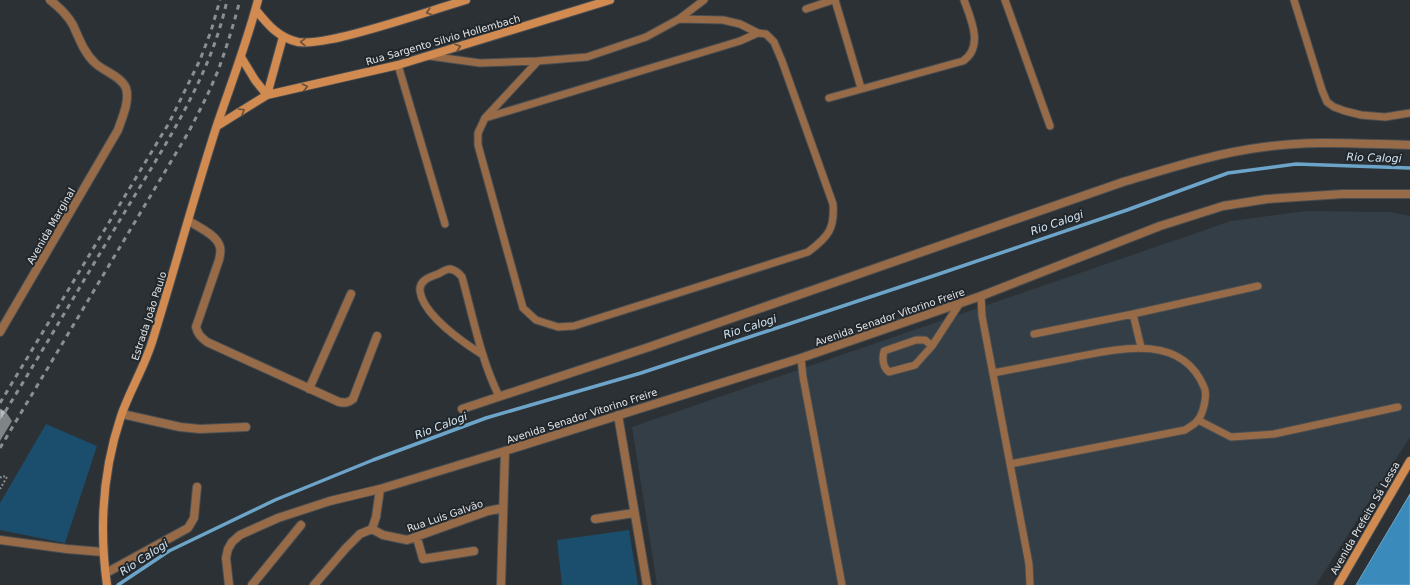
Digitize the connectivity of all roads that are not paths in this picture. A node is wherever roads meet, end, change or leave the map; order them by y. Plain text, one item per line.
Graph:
1 (50, 0) edge
2 (258, 0) edge
3 (466, 0) edge
4 (610, 0) edge
5 (704, 0) edge
6 (834, 0) edge
7 (964, 0) edge
8 (1005, 0) edge
9 (1294, 0) edge
10 (806, 9) dead end
11 (256, 10) junction
12 (679, 19) junction
13 (758, 33) junction
14 (283, 37) junction
15 (429, 56) junction
16 (241, 57) junction
17 (538, 61) junction
18 (398, 65) junction
19 (861, 88) junction
20 (267, 95) junction
21 (829, 98) dead end
22 (1410, 113) edge
23 (485, 118) junction
24 (217, 126) junction
25 (1050, 126) dead end
26 (1410, 145) edge
27 (1410, 194) edge
28 (189, 221) junction
29 (445, 224) dead end
30 (1258, 286) dead end
31 (351, 294) dead end
32 (981, 296) junction
33 (960, 303) junction
34 (1133, 314) junction
35 (0, 332) edge
36 (1034, 334) dead end
37 (377, 336) dead end
38 (932, 346) junction
39 (1141, 348) junction
40 (483, 355) junction
41 (801, 358) junction
42 (993, 373) junction
43 (310, 389) junction
44 (499, 396) junction
45 (1398, 407) dead end
46 (462, 409) dead end
47 (122, 414) junction
48 (618, 415) junction
49 (1198, 420) junction
50 (246, 428) dead end
51 (505, 451) junction
52 (1410, 461) edge
53 (1010, 464) junction
54 (198, 487) dead end
55 (380, 489) junction
56 (503, 508) junction
57 (634, 512) junction
58 (595, 519) dead end
59 (301, 525) dead end
60 (372, 529) junction
61 (417, 538) junction
62 (0, 540) edge
63 (103, 552) junction
64 (474, 552) dead end
65 (106, 573) junction
66 (107, 583) edge
67 (229, 585) edge
68 (252, 585) edge
69 (314, 585) edge
70 (502, 585) edge
71 (647, 585) edge
72 (842, 585) edge
73 (1030, 585) edge
74 (1338, 585) edge

1 - 35 street, Avenida Marginal
2 - 11 main road, Estrada João Paulo
3 -> 14 main road
15 -> 4 main road, Rua Sargento Silvio Hollembach
5 - 12 lane
6 - 10 lane
6 - 19 lane
7 - 19 lane
8 - 25 lane
9 - 22 lane
11 - 14 main road
11 - 16 main road, Estrada João Paulo
12 - 13 lane
12 - 17 lane
13 - 23 lane
13 - 23 lane
14 - 20 main road
15 - 17 lane
15 - 18 main road, Rua Sargento Silvio Hollembach
16 - 20 main road
16 - 24 main road, Estrada João Paulo
17 - 23 lane
20 -> 18 main road, Rua Sargento Silvio Hollembach
18 - 29 lane
19 - 21 lane
24 -> 20 main road, Rua Sargento Silvio Hollembach
24 - 28 main road, Estrada João Paulo
26 - 44 street
27 - 32 street, Avenida Senador Vitorino Freire
28 - 43 street
28 - 47 main road, Estrada João Paulo
30 - 34 lane
31 - 43 street
32 - 33 street, Avenida Senador Vitorino Freire
32 - 42 lane
33 - 38 lane
33 - 41 street, Avenida Senador Vitorino Freire
34 - 36 lane
34 - 39 lane
37 - 43 street
38 - 38 lane
39 - 42 lane
39 - 49 lane
40 - 40 lane
40 - 44 lane
41 - 48 street, Avenida Senador Vitorino Freire
41 - 72 lane
42 - 53 lane
44 - 46 street
45 - 49 lane
47 - 50 street
47 - 63 main road, Estrada João Paulo
48 - 51 street, Avenida Senador Vitorino Freire
48 - 57 street
49 - 53 lane
51 - 55 street, Avenida Senador Vitorino Freire
51 - 56 street
52 - 74 main road, Avenida Prefeito Sá Lessa
53 - 73 lane
54 - 65 street
55 - 60 street
55 - 67 street, Avenida Senador Vitorino Freire
56 - 61 street, Rua Luis Galvão
56 - 70 street
57 - 58 street
57 - 71 street
59 - 68 street
60 - 61 street, Rua Luis Galvão
60 - 69 street
61 - 64 street
62 - 63 street
63 - 65 main road, Estrada João Paulo
65 - 66 main road, Estrada João Paulo

